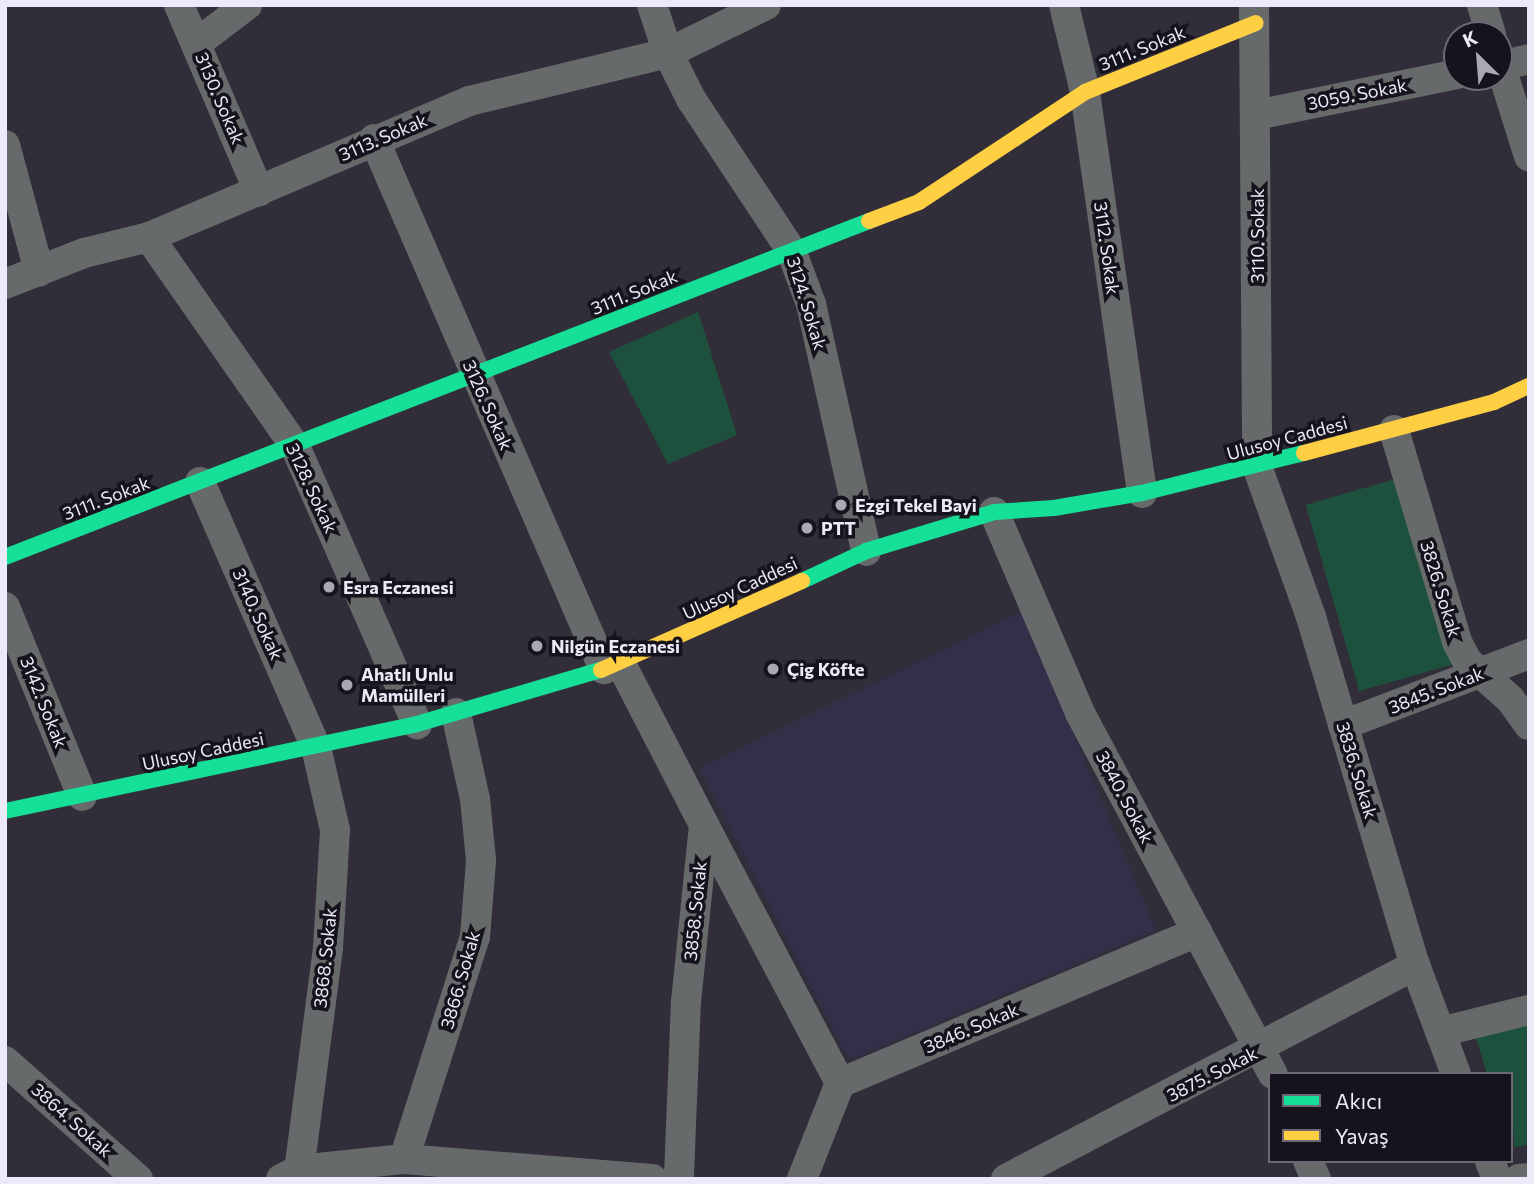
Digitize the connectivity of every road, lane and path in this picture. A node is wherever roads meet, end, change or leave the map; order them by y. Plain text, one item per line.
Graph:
1 (179, 5) edge
2 (247, 5) edge
3 (652, 5) edge
4 (766, 5) edge
5 (1064, 5) edge
6 (1255, 14) edge
7 (197, 43) junction
8 (668, 53) junction
9 (1443, 77) edge
10 (1513, 88) edge
11 (1085, 92) junction
12 (1256, 115) junction
13 (374, 139) junction
14 (5, 145) edge
15 (1529, 156) edge
16 (259, 192) junction
17 (149, 237) junction
18 (791, 250) junction
19 (39, 271) junction
20 (5, 284) edge
21 (475, 376) junction
22 (1529, 386) edge
23 (1394, 429) junction
24 (295, 446) junction
25 (1257, 467) junction
26 (200, 482) junction
27 (1142, 493) junction
28 (994, 512) junction
29 (866, 551) junction
30 (5, 556) edge
31 (5, 607) edge
32 (1529, 654) edge
33 (613, 666) junction
34 (1480, 673) junction
35 (456, 713) junction
36 (417, 724) junction
37 (1343, 725) junction
38 (1529, 725) edge
39 (316, 747) junction
40 (82, 796) junction
41 (5, 811) edge
42 (704, 825) junction
43 (1196, 932) junction
44 (1415, 965) junction
45 (1529, 1010) edge
46 (1440, 1032) junction
47 (5, 1061) edge
48 (1268, 1061) edge
49 (1455, 1072) edge
50 (840, 1083) junction
51 (404, 1159) junction
52 (1309, 1163) edge
53 (290, 1174) edge
54 (1529, 1178) edge
55 (138, 1179) edge
56 (652, 1179) edge
57 (679, 1179) edge
58 (802, 1179) edge
59 (1006, 1179) edge
60 (1316, 1179) edge
61 (1519, 1179) edge

1 - 7 street, 3130. Sokak
2 - 7 street
3 - 8 street, 3124. Sokak
4 - 8 street, 3113. Sokak
5 - 11 street, 3112. Sokak
6 - 11 street, 3111. Sokak
6 - 12 street, 3110. Sokak
7 - 16 street, 3130. Sokak
8 - 13 street, 3113. Sokak
8 - 18 street, 3124. Sokak
9 - 12 street, 3059. Sokak
10 - 15 street
11 - 18 street, 3111. Sokak
11 - 27 street, 3112. Sokak
12 - 25 street, 3110. Sokak
13 - 16 street, 3113. Sokak
13 - 21 street, 3126. Sokak
14 - 19 street
16 - 17 street, 3113. Sokak
17 - 19 street, 3113. Sokak
17 - 24 street, 3128. Sokak
18 - 21 street, 3111. Sokak
18 - 29 street, 3124. Sokak
19 - 20 street, 3113. Sokak
21 - 24 street, 3111. Sokak
21 - 33 street, 3126. Sokak
22 - 23 street, Ulusoy Caddesi
23 - 25 street, Ulusoy Caddesi
23 - 34 street, 3826. Sokak
24 - 26 street, 3111. Sokak
24 - 36 street, 3128. Sokak
25 - 27 street, Ulusoy Caddesi
25 - 37 street, 3836. Sokak
26 - 30 street, 3111. Sokak
26 - 39 street, 3140. Sokak
27 - 28 street, Ulusoy Caddesi
28 - 29 street, Ulusoy Caddesi
28 - 43 street, 3840. Sokak
29 - 33 street, Ulusoy Caddesi
31 - 40 street, 3142. Sokak
32 - 34 street, 3845. Sokak
33 - 35 street, Ulusoy Caddesi
33 - 42 street
34 - 37 street, 3845. Sokak
34 - 38 street, 3826. Sokak
35 - 36 street, Ulusoy Caddesi
35 - 51 street, 3866. Sokak
36 - 39 street, Ulusoy Caddesi
37 - 44 street, 3836. Sokak
39 - 40 street, Ulusoy Caddesi
39 - 53 street, 3868. Sokak
40 - 41 street, Ulusoy Caddesi
42 - 50 street
42 - 57 street, 3858. Sokak
43 - 48 street, 3840. Sokak
43 - 50 street, 3846. Sokak
44 - 46 street, 3836. Sokak
44 - 48 street, 3875. Sokak
45 - 46 street
46 - 49 street, 3836. Sokak
47 - 55 street, 3864. Sokak
48 - 59 street, 3875. Sokak
50 - 58 street
51 - 53 street
51 - 56 street
52 - 60 street
54 - 61 street

